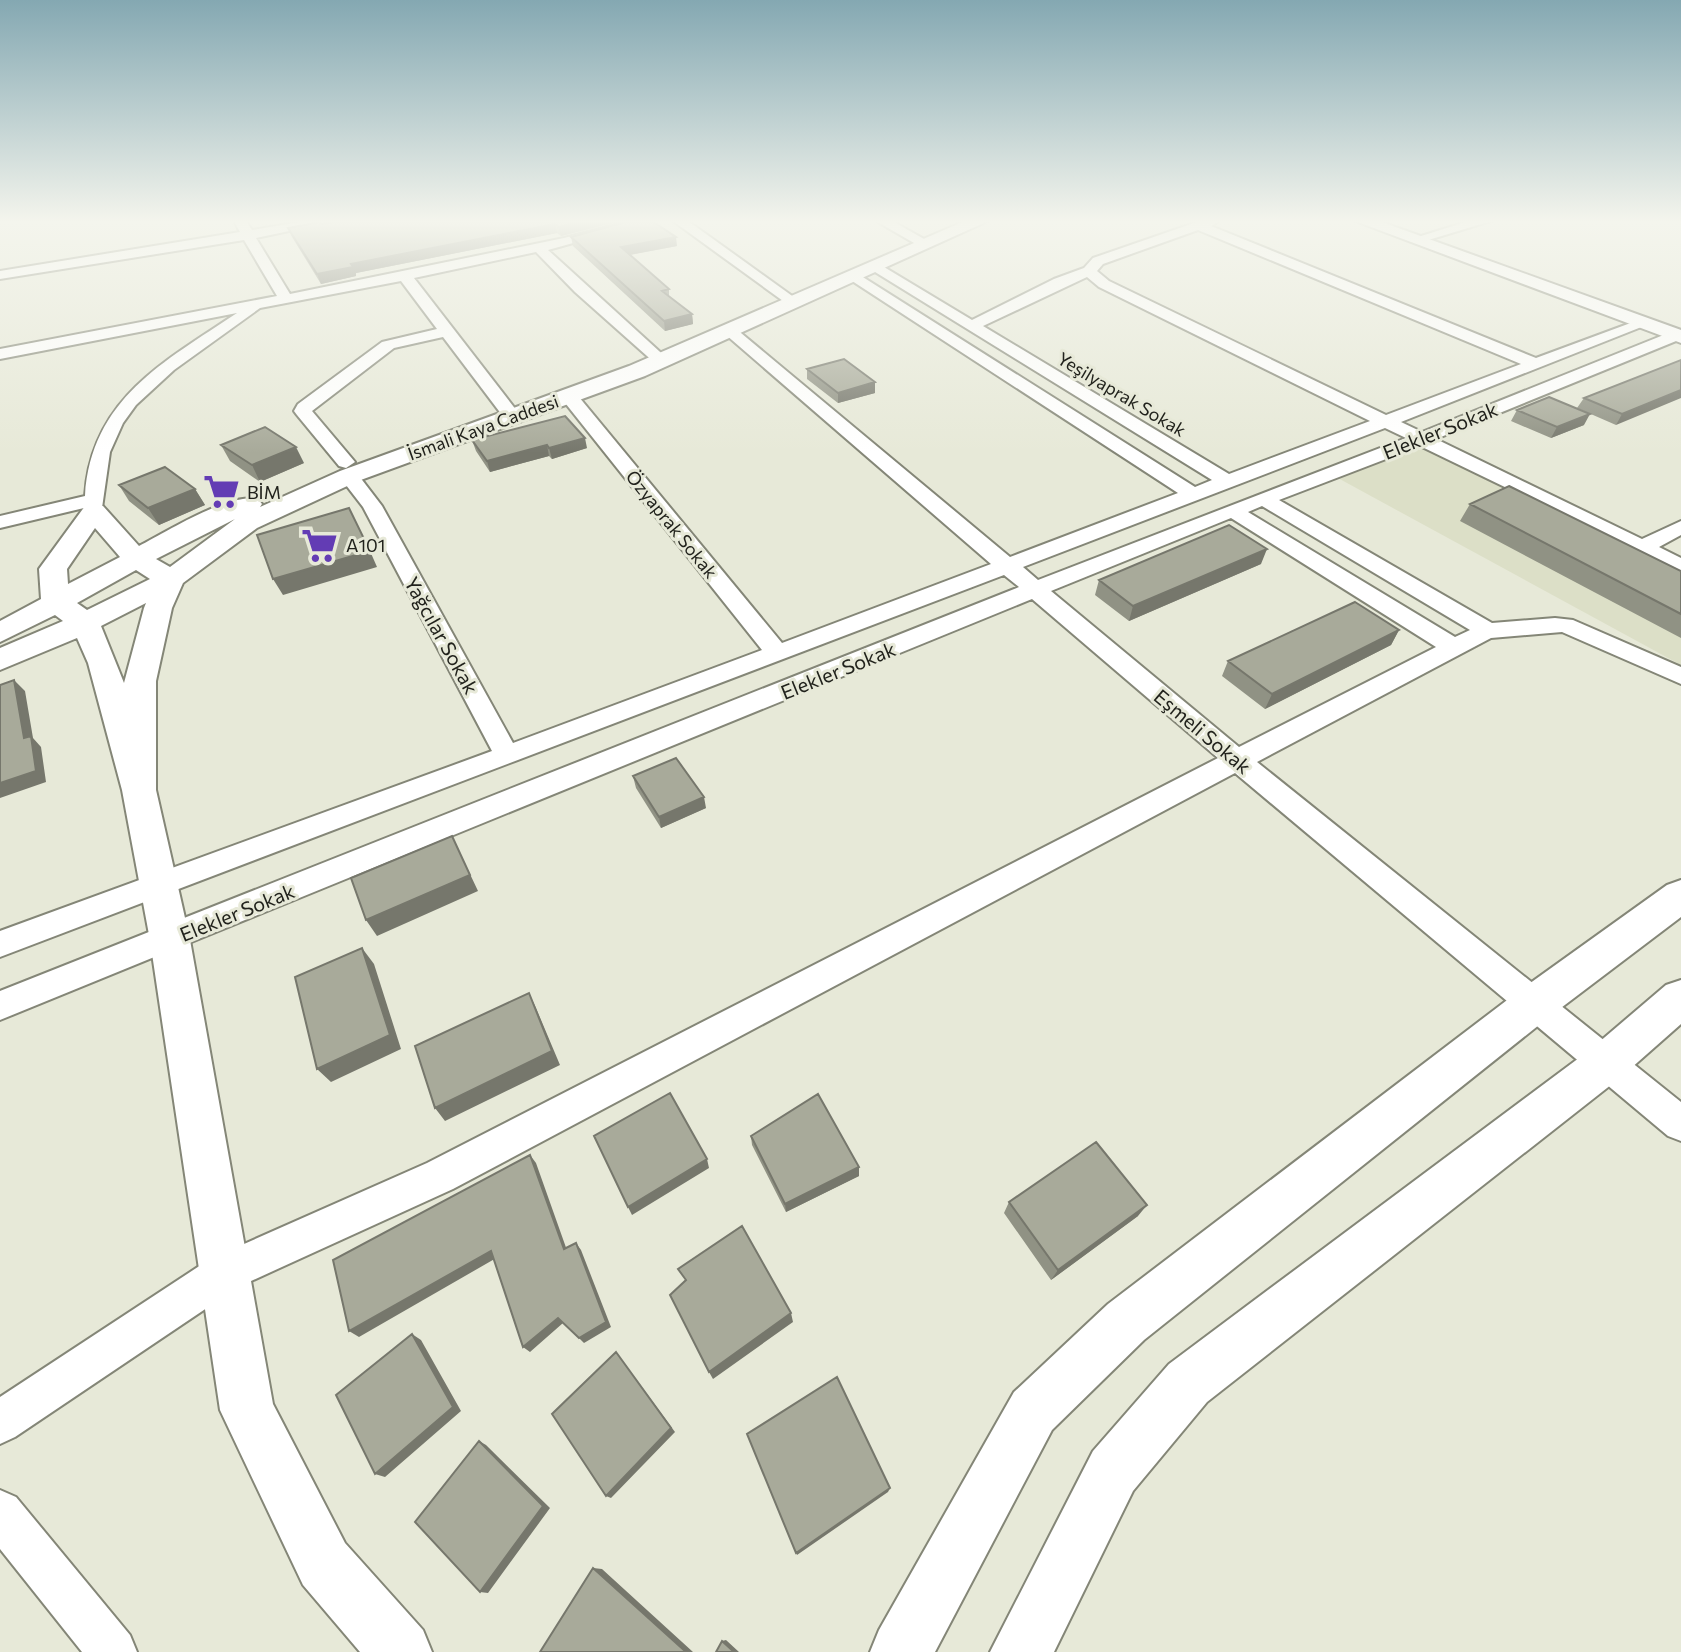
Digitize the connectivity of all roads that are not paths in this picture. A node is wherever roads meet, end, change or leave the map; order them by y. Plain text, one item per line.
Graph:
1 (280, 298) edge
2 (422, 298) edge
3 (590, 298) edge
4 (902, 298) edge
5 (915, 298) edge
6 (1027, 298) edge
7 (1133, 298) edge
8 (1336, 298) edge
9 (1380, 298) edge
10 (1583, 298) edge
11 (1588, 298) edge
12 (789, 299) joint
13 (264, 302) junction
14 (971, 326) junction
15 (1671, 329) edge
16 (447, 331) junction
17 (730, 331) junction
18 (1422, 335) dead end
19 (0, 354) edge
20 (658, 357) junction
21 (1535, 364) junction
22 (568, 395) junction
23 (508, 410) junction
24 (1384, 421) junction
25 (1421, 439) junction
26 (348, 469) junction
27 (1227, 481) junction
28 (1192, 494) junction
29 (1264, 499) junction
30 (94, 506) junction
31 (1233, 511) junction
32 (0, 522) edge
33 (1681, 527) edge
34 (1643, 547) junction
35 (1006, 564) junction
36 (1681, 566) edge
37 (154, 569) junction
38 (1037, 591) junction
39 (56, 602) junction
40 (85, 623) junction
41 (1487, 630) junction
42 (0, 633) edge
43 (1454, 647) junction
44 (777, 653) junction
45 (0, 660) edge
46 (1681, 676) edge
47 (507, 755) junction
48 (1238, 761) junction
49 (139, 790) junction
50 (157, 884) junction
51 (1681, 896) edge
52 (170, 940) junction
53 (0, 944) edge
54 (1681, 998) edge
55 (1534, 1004) junction
56 (0, 1006) edge
57 (1606, 1063) junction
58 (1681, 1124) edge
59 (224, 1273) junction
60 (0, 1422) edge
61 (0, 1513) edge
62 (113, 1652) edge
63 (401, 1652) edge
64 (901, 1652) edge
65 (1021, 1652) edge

1 - 13 street
2 - 16 street
3 - 20 street
4 - 28 street
5 - 14 street, Yeşilyaprak Sokak
6 - 14 street
7 - 24 street
8 - 18 street
9 - 21 street
10 - 15 street
11 - 15 street
12 - 17 street, İsmali Kaya Caddesi
12 - 20 street
13 - 19 street
13 - 30 street
14 - 27 street, Yeşilyaprak Sokak
15 - 21 street, Elekler Sokak
15 - 25 street, Elekler Sokak
16 - 23 street
16 - 26 street, Yağcılar Sokak
17 - 20 street, İsmali Kaya Caddesi
17 - 35 street, Eşmeli Sokak
20 - 22 street, İsmali Kaya Caddesi
20 - 23 street
21 - 24 street, Elekler Sokak
22 - 23 street, İsmali Kaya Caddesi
22 - 44 street, Özyaprak Sokak
23 - 26 street, İsmali Kaya Caddesi
24 - 25 street
24 - 27 street, Elekler Sokak
25 - 29 street, Elekler Sokak
25 - 34 street
26 - 37 street, İsmali Kaya Caddesi
26 - 37 street
26 - 47 street, Yağcılar Sokak
27 - 28 street, Elekler Sokak
28 - 35 street, Elekler Sokak
29 - 31 street, Elekler Sokak
29 - 41 street
30 - 32 street
30 - 37 street
30 - 39 street
31 - 38 street, Elekler Sokak
31 - 43 street
33 - 34 street
34 - 36 street
35 - 38 street, Eşmeli Sokak
35 - 44 street, Elekler Sokak
37 - 39 street
37 - 40 street, İsmali Kaya Caddesi
37 - 49 street
38 - 48 street, Eşmeli Sokak
38 - 52 street, Elekler Sokak
39 - 40 street
39 - 42 street
40 - 45 street, İsmali Kaya Caddesi
40 - 49 street
41 - 43 street
41 - 46 street
43 - 48 street
44 - 47 street, Elekler Sokak
47 - 50 street, Elekler Sokak
48 - 55 street, Eşmeli Sokak
48 - 59 street
49 - 50 street
50 - 52 street
50 - 53 street, Elekler Sokak
51 - 55 street
52 - 56 street, Elekler Sokak
52 - 59 street
54 - 57 street
55 - 57 street, Eşmeli Sokak
55 - 64 street
57 - 58 street, Eşmeli Sokak
57 - 65 street
59 - 60 street
59 - 63 street
61 - 62 street

